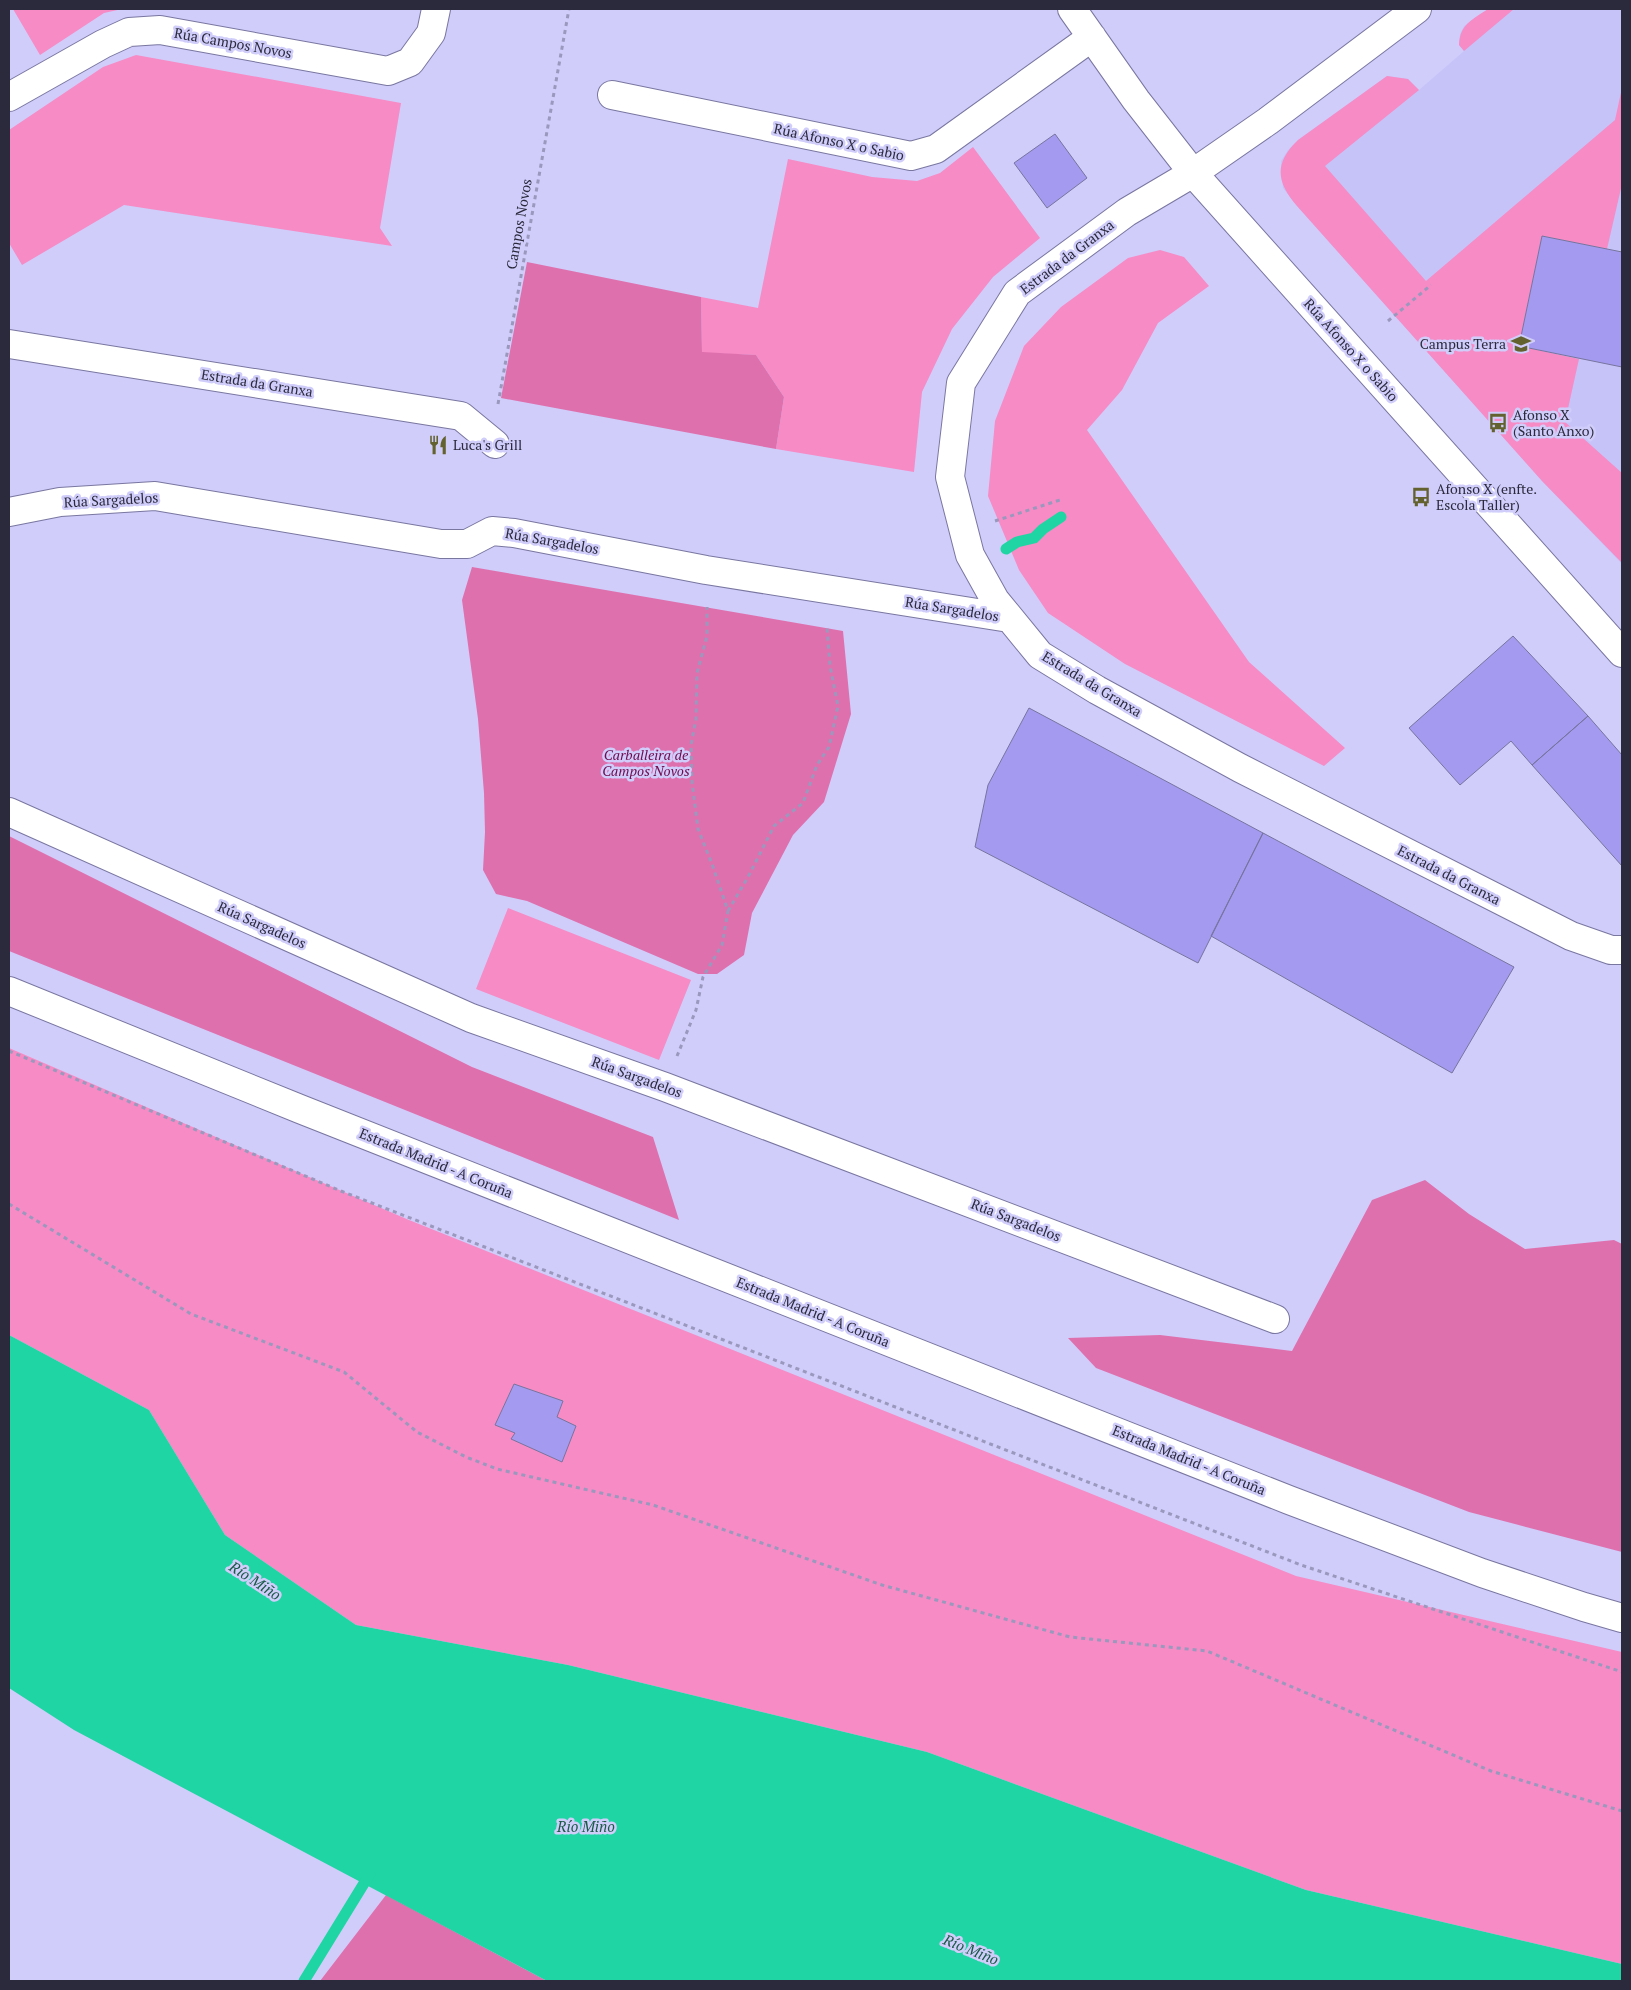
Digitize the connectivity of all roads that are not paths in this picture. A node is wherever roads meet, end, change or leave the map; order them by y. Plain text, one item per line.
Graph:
1 (436, 9) edge
2 (1072, 9) edge
3 (1417, 9) edge
4 (1092, 36) junction
5 (612, 95) dead end
6 (9, 97) edge
7 (1193, 174) junction
8 (9, 344) edge
9 (495, 444) road end
10 (9, 512) edge
11 (1009, 618) junction
12 (1622, 653) edge
13 (9, 812) edge
14 (1622, 950) edge
15 (9, 991) edge
16 (1275, 1319) dead end
17 (1622, 1618) edge

1 - 6 main road, Rúa Campos Novos
2 - 4 main road, Rúa Afonso X o Sabio
3 - 7 main road, Estrada da Granxa
4 - 5 main road, Rúa Afonso X o Sabio
4 - 7 main road, Rúa Afonso X o Sabio
7 - 11 main road, Estrada da Granxa
7 - 12 main road, Rúa Afonso X o Sabio
8 - 9 main road, Estrada da Granxa
10 - 11 main road, Rúa Sargadelos
11 - 14 main road, Estrada da Granxa
13 - 16 main road, Rúa Sargadelos
15 - 17 main road, Estrada Madrid - A Coruña

